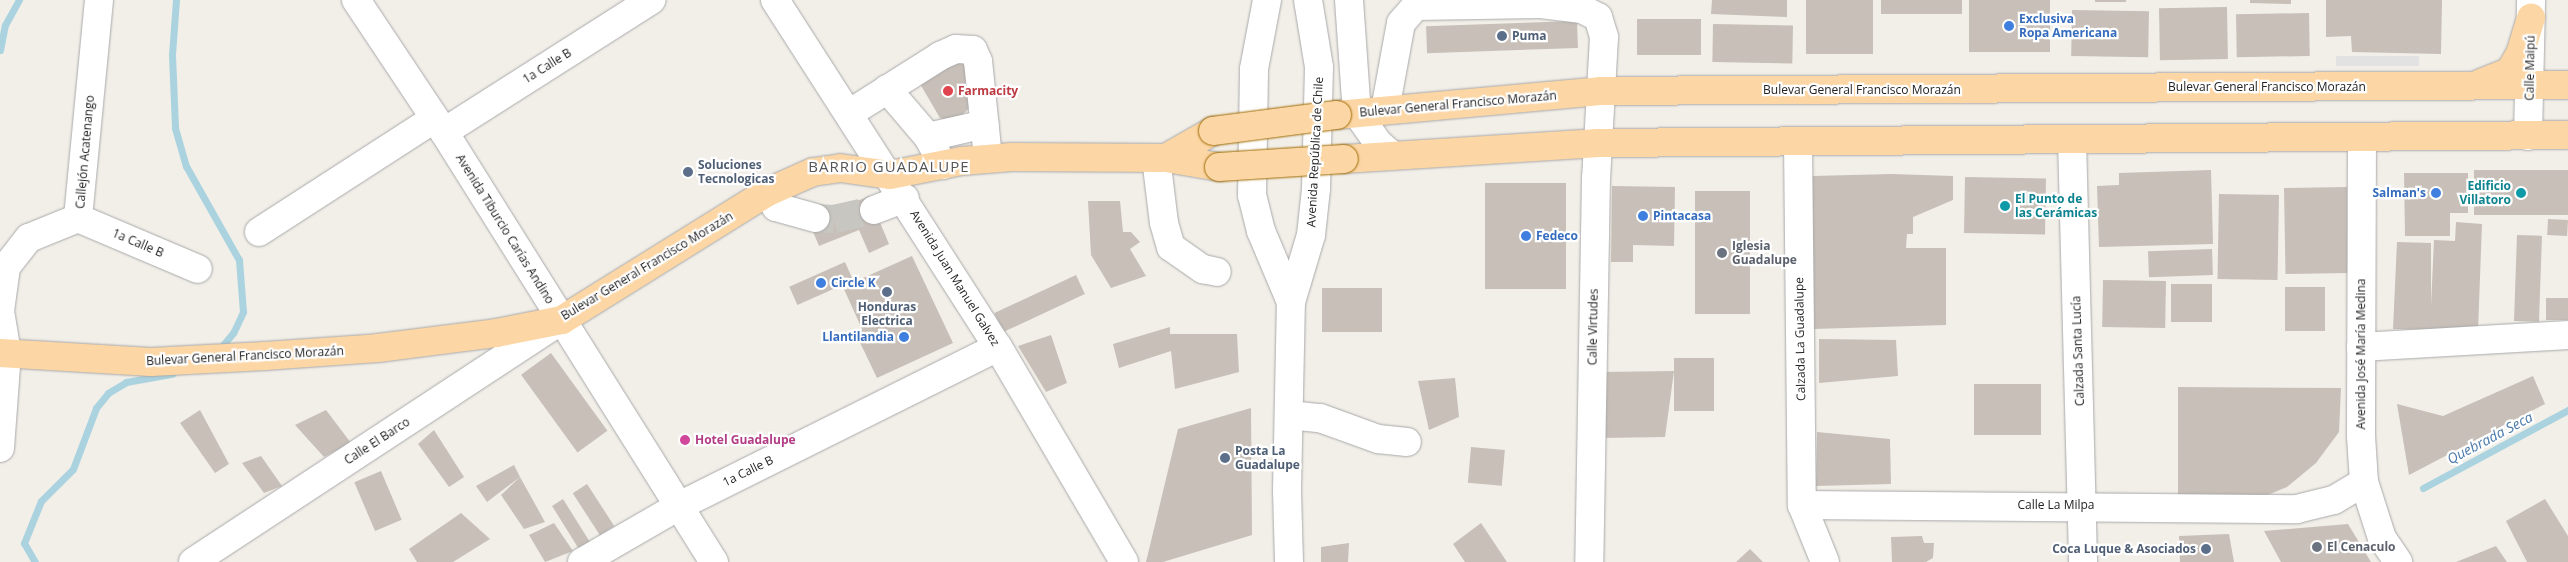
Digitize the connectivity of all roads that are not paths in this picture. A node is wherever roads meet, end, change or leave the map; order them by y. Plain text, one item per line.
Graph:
1 (99, 0) edge
2 (356, 0) edge
3 (651, 0) edge
4 (775, 0) edge
5 (1267, 0) edge
6 (1308, 0) edge
7 (1349, 0) edge
8 (2531, 9) edge
9 (2568, 84) edge
10 (2475, 85) junction
11 (2530, 85) junction
12 (887, 89) junction
13 (1600, 91) junction
14 (1385, 110) junction
15 (850, 113) junction
16 (1347, 114) junction
17 (985, 124) junction
18 (439, 125) junction
19 (2568, 135) edge
20 (2528, 136) junction
21 (928, 137) junction
22 (2362, 138) junction
23 (2072, 139) junction
24 (1798, 142) junction
25 (1598, 143) junction
26 (1392, 155) junction
27 (988, 158) junction
28 (1161, 158) junction
29 (943, 165) junction
30 (890, 175) junction
31 (768, 192) junction
32 (905, 198) junction
33 (874, 210) tunnel mouth
34 (78, 218) junction
35 (816, 218) tunnel mouth
36 (259, 232) dead end
37 (198, 269) dead end
38 (1217, 272) dead end
39 (1291, 302) junction
40 (562, 320) junction
41 (2568, 334) edge
42 (998, 347) junction
43 (2360, 348) junction
44 (4, 353) edge
45 (1289, 415) junction
46 (1406, 442) dead end
47 (0, 448) edge
48 (2364, 482) junction
49 (1802, 505) junction
50 (2082, 505) junction
51 (679, 506) junction
52 (192, 562) edge
53 (582, 562) edge
54 (714, 562) edge
55 (1124, 562) edge
56 (1289, 562) edge
57 (1589, 562) edge
58 (1824, 562) edge
59 (2083, 562) edge
60 (2398, 562) edge

1 - 34 street, Callejón Acatenango
2 - 18 street, Avenida Tiburcio Carías Andino
3 - 18 street, 1a Calle B
4 - 15 street, Avenida Juan Manuel Galvez
5 - 39 street, Avenida República de Chile
6 - 39 street, Avenida República de Chile
7 - 16 street
8 - 10 main road
8 - 11 street, Calle Maipú
9 - 11 main road, Bulevar General Francisco Morazán
10 - 11 main road, Bulevar General Francisco Morazán
10 - 13 main road, Bulevar General Francisco Morazán
11 - 20 street, Calle Maipú
12 - 15 street
12 - 17 street
12 - 21 street
13 - 14 main road, Bulevar General Francisco Morazán
13 - 14 street, Calle Virtudes
13 - 25 street, Calle Virtudes
14 - 16 main road, Bulevar General Francisco Morazán
15 - 30 street, Avenida Juan Manuel Galvez
16 - 26 street
16 - 28 main road, Bulevar General Francisco Morazán, bridge
17 - 21 street
17 - 27 street
18 - 36 street, 1a Calle B
18 - 40 street, Avenida Tiburcio Carías Andino
19 - 20 main road, Bulevar General Francisco Morazán
20 - 22 main road, Bulevar General Francisco Morazán
21 - 29 street
22 - 23 main road, Bulevar General Francisco Morazán
22 - 43 street, Avenida José María Medina
23 - 24 main road, Bulevar General Francisco Morazán
23 - 50 street, Calzada Santa Lucía
24 - 25 main road, Bulevar General Francisco Morazán
24 - 49 street, Calzada La Guadalupe
25 - 26 main road, Bulevar General Francisco Morazán
25 - 57 street, Calle Virtudes
26 - 28 main road, Bulevar General Francisco Morazán, bridge
27 - 28 main road, Bulevar General Francisco Morazán
27 - 29 main road, Bulevar General Francisco Morazán
28 - 38 street
29 - 30 main road, Bulevar General Francisco Morazán
30 - 31 main road, Bulevar General Francisco Morazán
30 - 32 street, Avenida Juan Manuel Galvez
31 - 35 street
31 - 40 main road, Bulevar General Francisco Morazán
32 - 33 street
32 - 42 street, Avenida Juan Manuel Galvez
34 - 37 street, 1a Calle B
34 - 44 street, Callejón Acatenango
39 - 45 street, Avenida República de Chile
40 - 44 main road, Bulevar General Francisco Morazán
40 - 51 street, Avenida Tiburcio Carías Andino
40 - 52 street, Calle El Barco
41 - 43 street
42 - 51 street, 1a Calle B
42 - 55 street, Avenida Juan Manuel Galvez
43 - 48 street, Avenida José María Medina
44 - 47 street, Callejón Acatenango
45 - 46 street
45 - 56 street, Avenida República de Chile
48 - 50 street, Calle La Milpa
48 - 60 street, Avenida José María Medina
49 - 50 street, Calle La Milpa
49 - 58 street
50 - 59 street, Calzada Santa Lucía
51 - 53 street, 1a Calle B
51 - 54 street, Avenida Tiburcio Carías Andino

